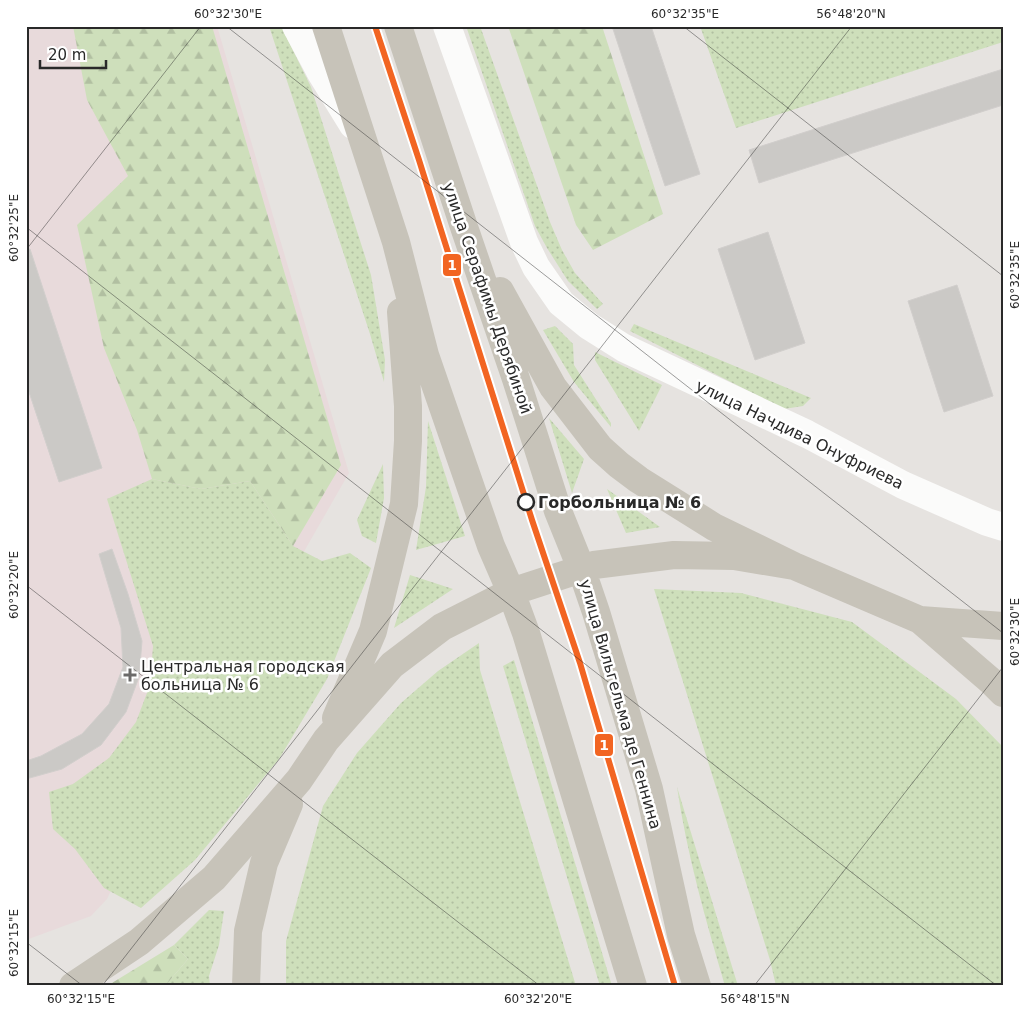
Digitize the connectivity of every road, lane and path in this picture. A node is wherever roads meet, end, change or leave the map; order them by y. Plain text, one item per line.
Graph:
1 (296, 26) edge
2 (326, 26) edge
3 (398, 26) edge
4 (447, 26) edge
5 (364, 143) junction
6 (464, 226) junction
7 (396, 242) junction
8 (1003, 527) edge
9 (794, 566) junction
10 (581, 568) junction
11 (511, 592) junction
12 (920, 620) junction
13 (1003, 626) edge
14 (1003, 693) edge
15 (326, 740) junction
16 (299, 780) junction
17 (73, 986) edge
18 (246, 986) edge
19 (633, 986) edge
20 (697, 986) edge

1 - 5 street
2 - 5 main road
3 - 6 main road, улица Серафимы Дерябиной
4 - 8 street, улица Начдива Онуфриева
5 - 7 main road
6 - 9 main road
6 - 10 main road, улица Серафимы Дерябиной
7 - 11 main road
7 - 15 main road
9 - 10 main road
9 - 12 main road
10 - 11 main road
10 - 20 main road, улица Вильгельма де Геннина
11 - 15 main road
11 - 19 main road
12 - 13 main road
12 - 14 main road
15 - 16 main road
16 - 17 main road
16 - 18 main road

